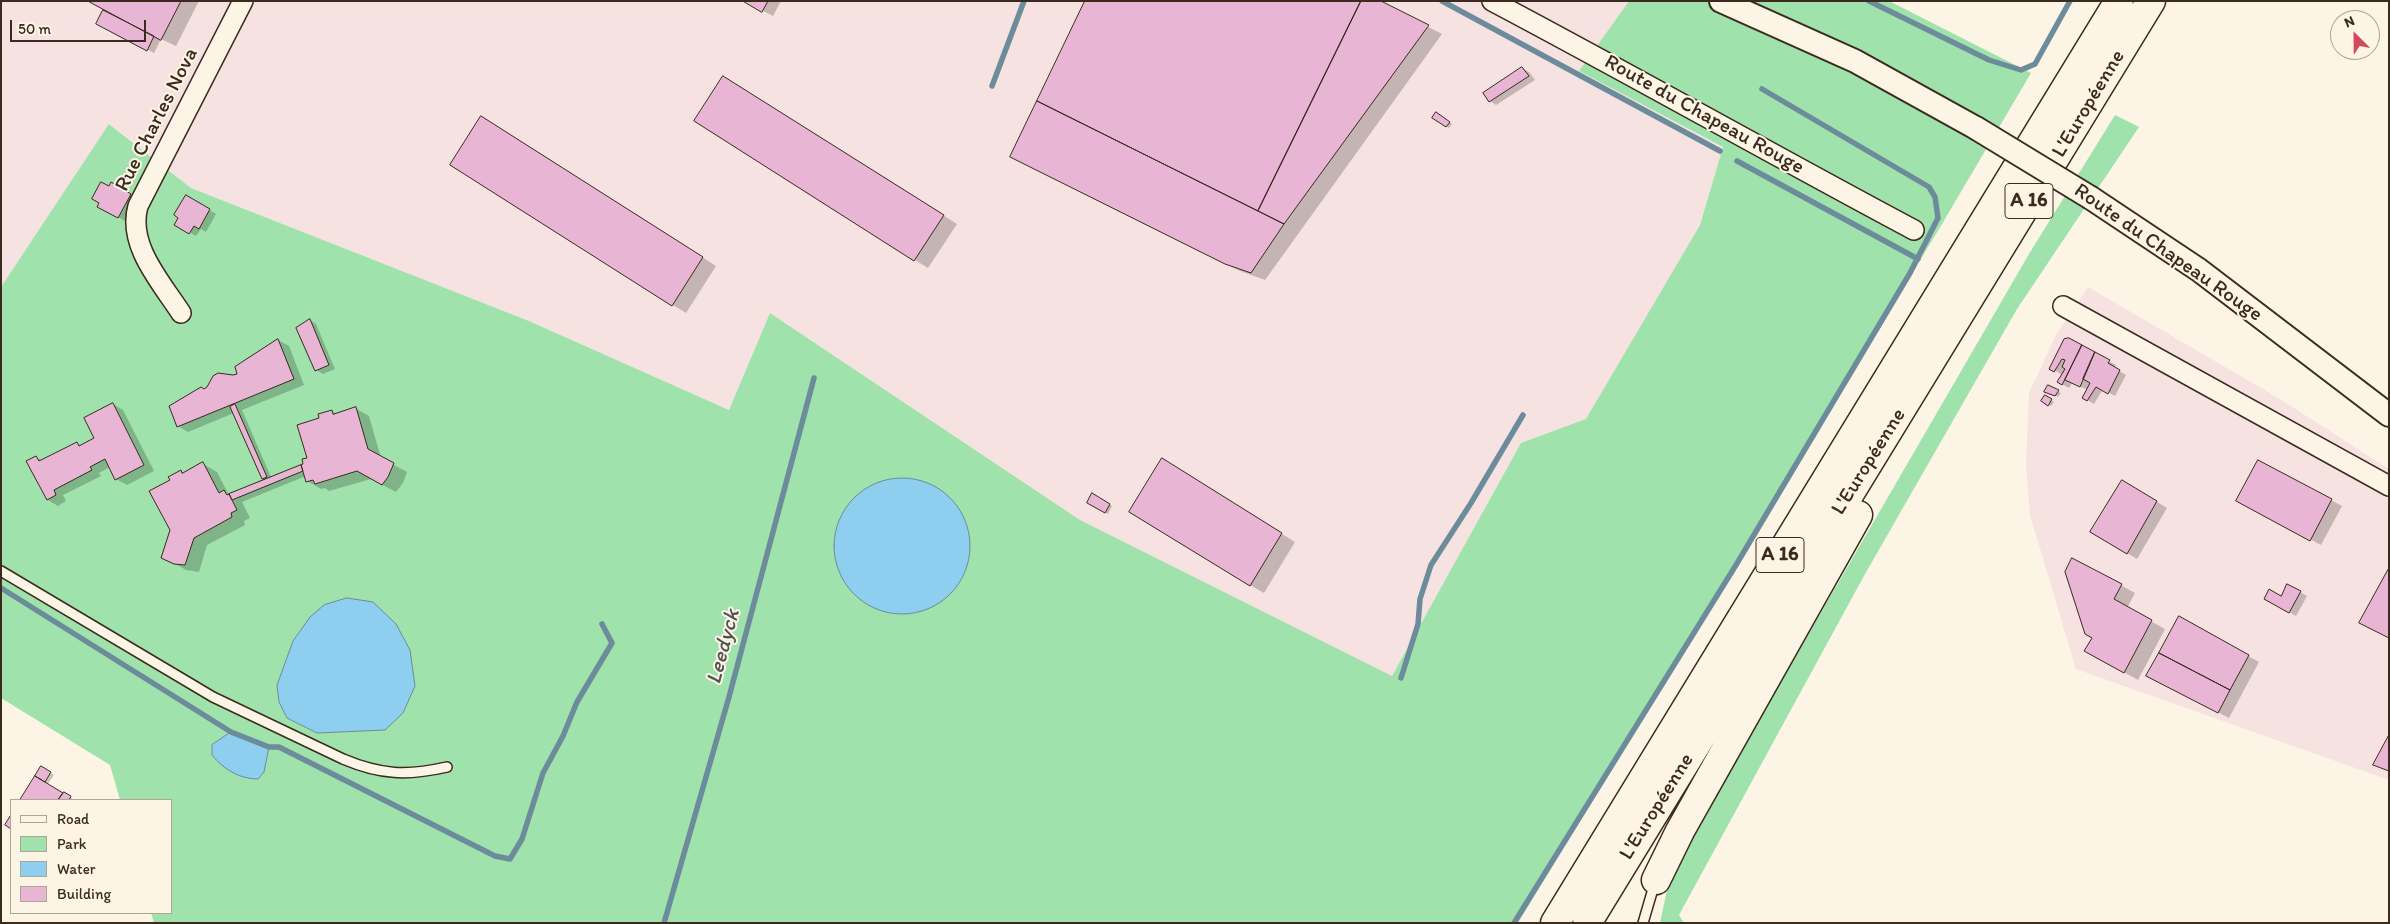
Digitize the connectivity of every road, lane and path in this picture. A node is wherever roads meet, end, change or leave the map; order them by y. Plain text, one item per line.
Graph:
1 (243, 1) edge
2 (1492, 1) edge
3 (1721, 1) edge
4 (2119, 1) edge
5 (2152, 1) edge
6 (2078, 121) junction
7 (1914, 230) dead end
8 (2063, 306) dead end
9 (181, 313) dead end
10 (2389, 415) edge
11 (2389, 486) edge
12 (1, 571) edge
13 (446, 767) dead end
14 (1656, 880) joint
15 (1555, 923) edge
16 (1587, 923) edge
17 (1643, 923) edge

1 - 9 street, Rue Charles Nova
2 - 7 street, Route du Chapeau Rouge
3 - 10 street, Route du Chapeau Rouge, bridge
4 - 15 highway, L'Européenne / A 16
5 - 6 highway, L'Européenne / A 16
6 - 14 highway
6 - 16 highway, L'Européenne / A 16
8 - 11 street
12 - 13 lane
14 - 17 lane

